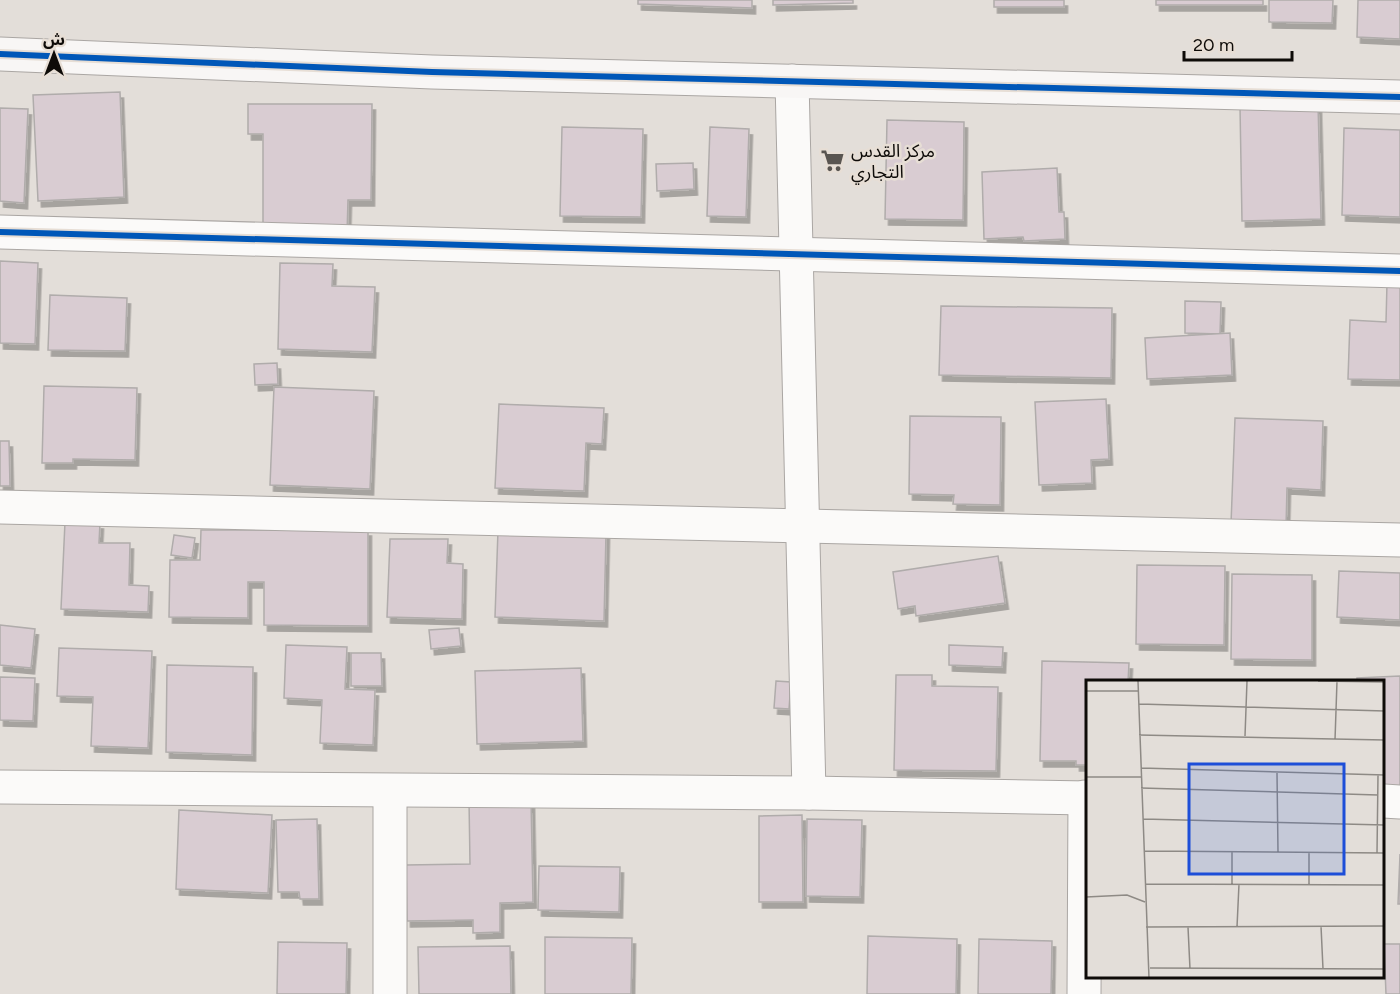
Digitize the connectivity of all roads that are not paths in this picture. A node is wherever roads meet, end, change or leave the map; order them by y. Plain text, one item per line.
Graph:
1 (0, 54) edge
2 (792, 81) junction
3 (1400, 97) edge
4 (0, 232) edge
5 (796, 254) junction
6 (1400, 271) edge
7 (0, 507) edge
8 (803, 525) junction
9 (1400, 540) edge
10 (0, 787) edge
11 (390, 791) junction
12 (809, 793) junction
13 (1086, 798) edge
14 (1385, 801) edge
15 (1400, 802) edge
16 (390, 994) edge
17 (1084, 994) edge

1 - 2 street
2 - 3 street
2 - 5 street
4 - 5 street
5 - 6 street
5 - 8 street
7 - 8 street
8 - 9 street
8 - 12 street
10 - 11 street
11 - 12 street
11 - 16 street
12 - 13 street
13 - 17 street
14 - 15 street

